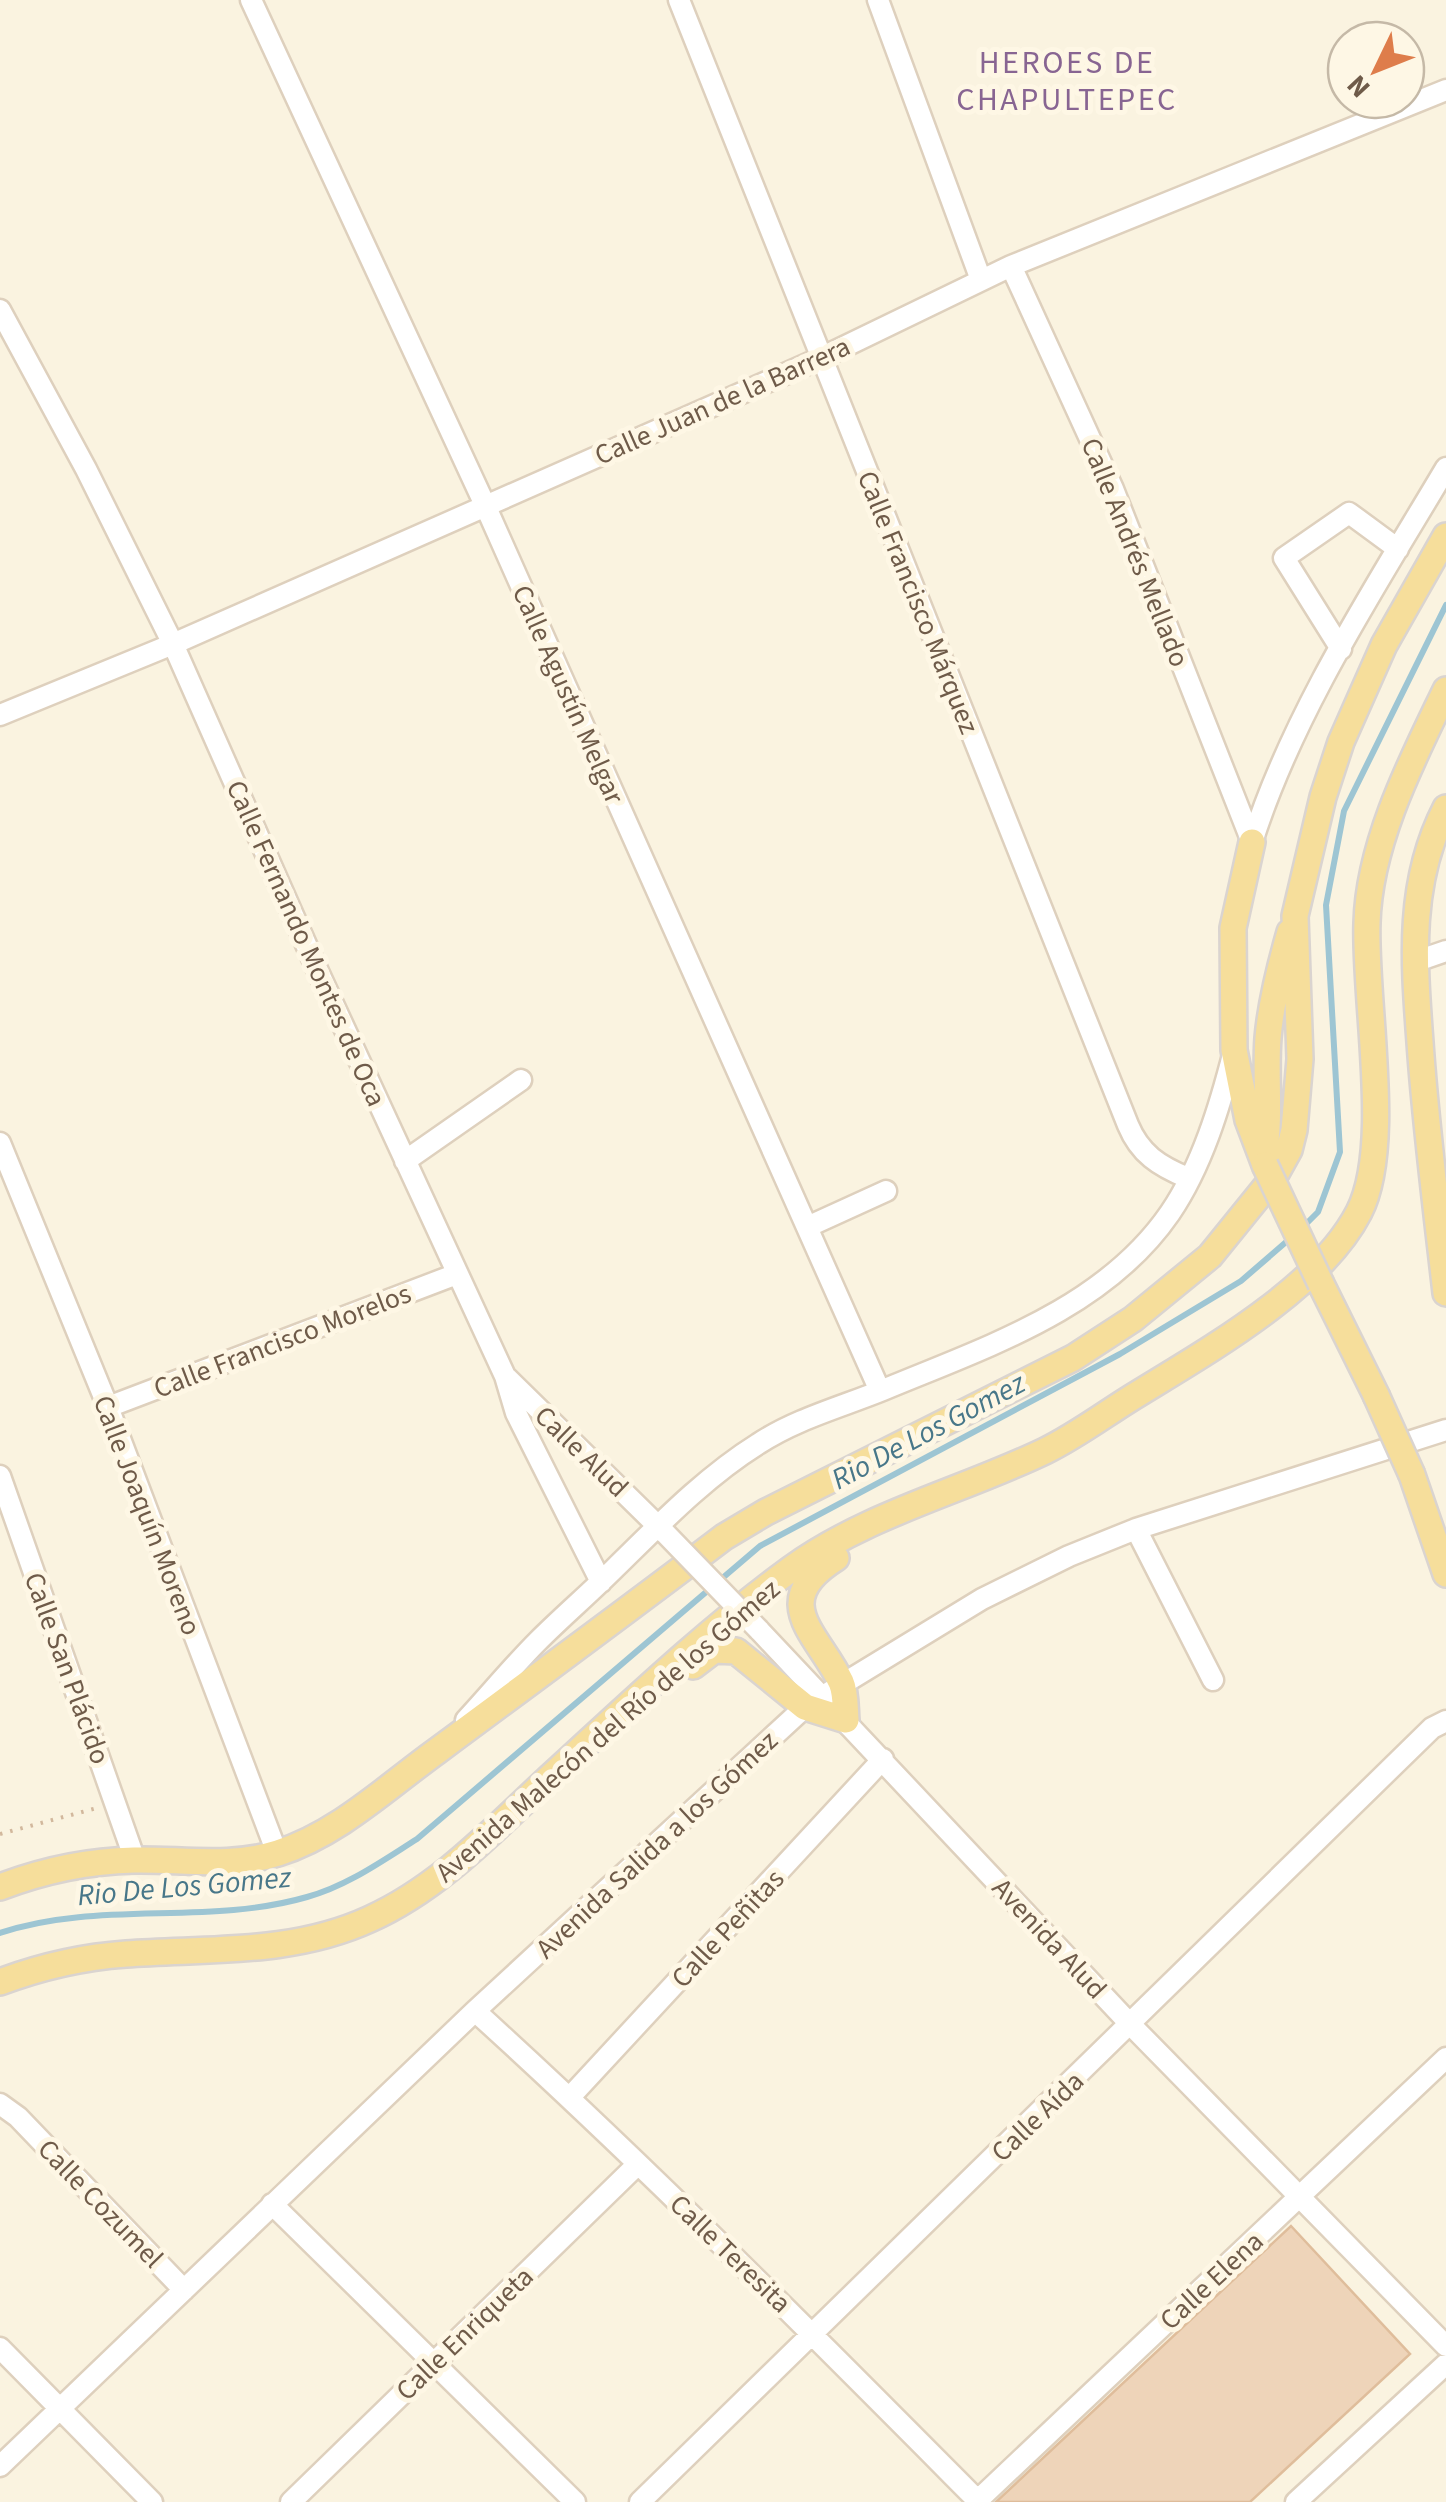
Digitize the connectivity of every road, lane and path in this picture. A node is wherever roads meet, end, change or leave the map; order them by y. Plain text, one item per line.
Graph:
1 (251, 0) edge
2 (680, 0) edge
3 (878, 0) edge
4 (1446, 90) edge
5 (1010, 266) junction
6 (981, 280) junction
7 (0, 310) edge
8 (821, 358) junction
9 (1446, 468) edge
10 (484, 505) junction
11 (1446, 536) edge
12 (1398, 549) junction
13 (173, 644) junction
14 (1341, 649) junction
15 (1446, 690) edge
16 (0, 715) edge
17 (1446, 808) edge
18 (1252, 842) junction
19 (1295, 916) junction
20 (1446, 950) edge
21 (1414, 962) junction
22 (1234, 1050) junction
23 (520, 1080) dead end
24 (0, 1144) edge
25 (405, 1161) junction
26 (1264, 1162) junction
27 (1188, 1178) junction
28 (7, 1182) edge
29 (886, 1191) dead end
30 (806, 1227) junction
31 (457, 1274) junction
32 (1446, 1293) edge
33 (505, 1376) junction
34 (880, 1392) junction
35 (108, 1406) junction
36 (1446, 1430) edge
37 (1047, 1450) junction
38 (2, 1486) edge
39 (1136, 1529) junction
40 (662, 1530) junction
41 (1446, 1574) edge
42 (601, 1582) junction
43 (1212, 1680) dead end
44 (823, 1696) junction
45 (846, 1720) junction
46 (1439, 1724) edge
47 (441, 1748) junction
48 (884, 1759) junction
49 (116, 1803) junction
50 (512, 1813) junction
51 (0, 1834) edge
52 (277, 1854) junction
53 (135, 1860) junction
54 (0, 1887) edge
55 (0, 1982) edge
56 (476, 2011) junction
57 (1131, 2026) junction
58 (1446, 2058) edge
59 (570, 2097) junction
60 (0, 2104) edge
61 (638, 2164) junction
62 (1300, 2196) junction
63 (272, 2204) junction
64 (184, 2290) junction
65 (812, 2332) junction
66 (1446, 2346) edge
67 (0, 2348) edge
68 (434, 2362) junction
69 (1446, 2364) edge
70 (60, 2409) junction
71 (0, 2466) edge
72 (152, 2502) edge
73 (291, 2502) edge
74 (575, 2502) edge
75 (640, 2502) edge
76 (978, 2502) edge
77 (1296, 2502) edge

1 - 10 street, Calle Agustín Melgar
2 - 8 street, Calle Francisco Márquez
3 - 6 street
4 - 5 street, Calle Juan de la Barrera
5 - 6 street, Calle Juan de la Barrera
5 - 18 street, Calle Andrés Mellado
6 - 8 street, Calle Juan de la Barrera
7 - 13 street, Calle Fernando Montes de Oca
8 - 10 street, Calle Juan de la Barrera
8 - 27 street, Calle Francisco Márquez
9 - 12 street
10 - 13 street, Calle Juan de la Barrera
10 - 30 street, Calle Agustín Melgar
11 - 19 main road
12 - 14 street
12 - 14 street
13 - 16 street, Calle Juan de la Barrera
13 - 25 street, Calle Fernando Montes de Oca
14 - 18 street
15 - 37 main road, Avenida Malecón del Río de los Gómez
17 - 21 main road
18 - 22 main road
19 - 26 main road
19 - 47 main road
20 - 21 street
21 - 32 main road
22 - 26 main road
22 - 27 street
23 - 25 street
24 - 28 street, Calle Joaquín Moreno
25 - 31 street, Calle Fernando Montes de Oca
26 - 41 main road, bridge
27 - 34 street
28 - 35 street, Calle Joaquín Moreno
29 - 30 street
30 - 34 street, Calle Agustín Melgar
31 - 33 street, Calle Fernando Montes de Oca
31 - 35 street, Calle Francisco Morelos
33 - 40 street, Calle Alud
33 - 42 street, Calle Fernando Montes de Oca
34 - 40 street
35 - 52 street, Calle Joaquín Moreno
36 - 39 street, Avenida Salida a los Gómez
37 - 44 main road
37 - 50 main road, Avenida Malecón del Río de los Gómez
38 - 49 street, Calle San Plácido
39 - 43 street
39 - 44 street, Avenida Salida a los Gómez
40 - 42 street
40 - 44 street, bridge
42 - 47 street
44 - 45 main road
44 - 45 main road
44 - 50 main road
44 - 56 street, Avenida Salida a los Gómez
45 - 48 street, Avenida Alud
46 - 57 street, Calle Aída
47 - 52 main road
48 - 57 street, Avenida Alud
48 - 59 street, Calle Peñitas
49 - 51 path
49 - 53 street, Calle San Plácido
50 - 55 main road, Avenida Malecón del Río de los Gómez
52 - 53 main road
53 - 54 main road
56 - 59 street, Calle Teresita
56 - 63 street, Avenida Salida a los Gómez
57 - 62 street, Avenida Alud
57 - 65 street, Calle Aída
58 - 62 street, Calle Elena
59 - 61 street, Calle Teresita
60 - 64 street, Calle Cozumel
61 - 65 street, Calle Teresita
61 - 68 street, Calle Enriqueta
62 - 66 street, Avenida Alud
62 - 76 street, Calle Elena
63 - 64 street, Avenida Salida a los Gómez
63 - 68 street
64 - 70 street, Avenida Salida a los Gómez
65 - 75 street, Calle Aída
65 - 76 street, Calle Teresita
67 - 70 street
68 - 73 street, Calle Enriqueta
68 - 74 street
69 - 77 street
70 - 71 street, Avenida Salida a los Gómez
70 - 72 street

